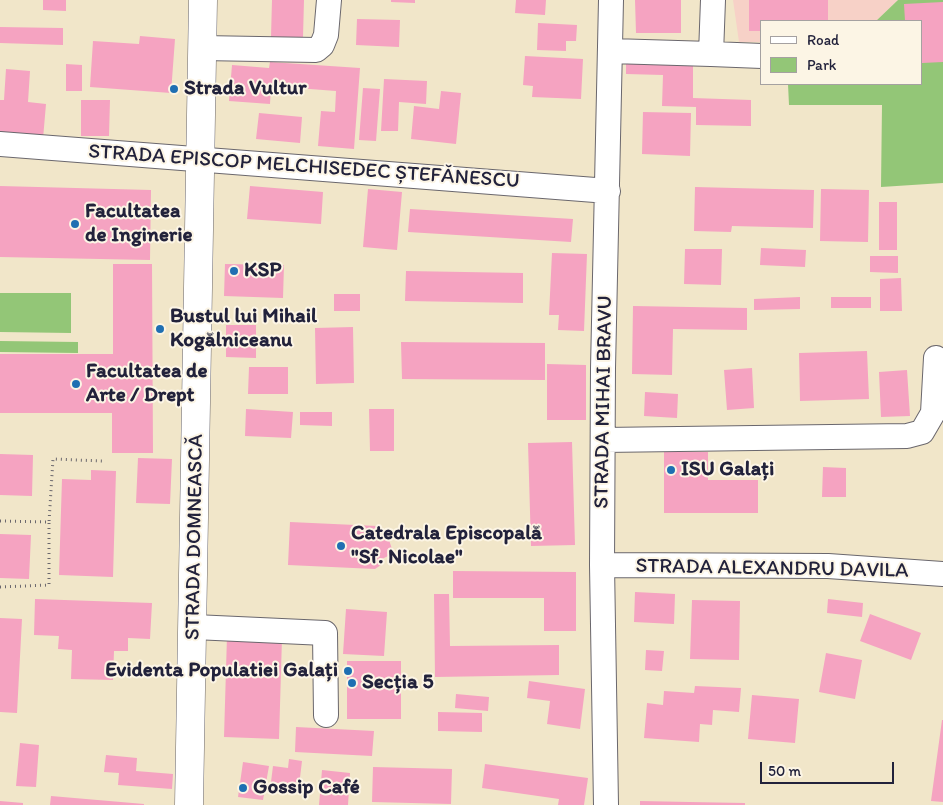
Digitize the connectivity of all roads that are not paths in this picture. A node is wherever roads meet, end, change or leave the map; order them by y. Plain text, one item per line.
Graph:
1 (203, 0) edge
2 (330, 0) edge
3 (611, 0) edge
4 (713, 0) edge
5 (202, 48) junction
6 (611, 51) junction
7 (711, 54) junction
8 (760, 56) edge
9 (0, 144) edge
10 (200, 158) junction
11 (608, 191) junction
12 (936, 358) dead end
13 (603, 440) junction
14 (602, 565) junction
15 (943, 574) edge
16 (194, 627) junction
17 (326, 715) dead end
18 (189, 805) edge
19 (606, 805) edge

1 - 5 main road, STRADA DOMNEASCĂ
2 - 5 street
3 - 6 street, STRADA MIHAI BRAVU
4 - 7 street
5 - 10 main road, STRADA DOMNEASCĂ
6 - 7 street
6 - 11 street, STRADA MIHAI BRAVU
7 - 8 street
9 - 10 street, STRADA EPISCOP MELCHISEDEC ȘTEFĂNESCU
10 - 11 street, STRADA EPISCOP MELCHISEDEC ȘTEFĂNESCU
10 - 16 main road, STRADA DOMNEASCĂ
11 - 13 street, STRADA MIHAI BRAVU
12 - 13 street
13 - 14 street, STRADA MIHAI BRAVU
14 - 15 street, STRADA ALEXANDRU DAVILA
14 - 19 street, STRADA MIHAI BRAVU
16 - 17 street
16 - 18 main road, STRADA DOMNEASCĂ

